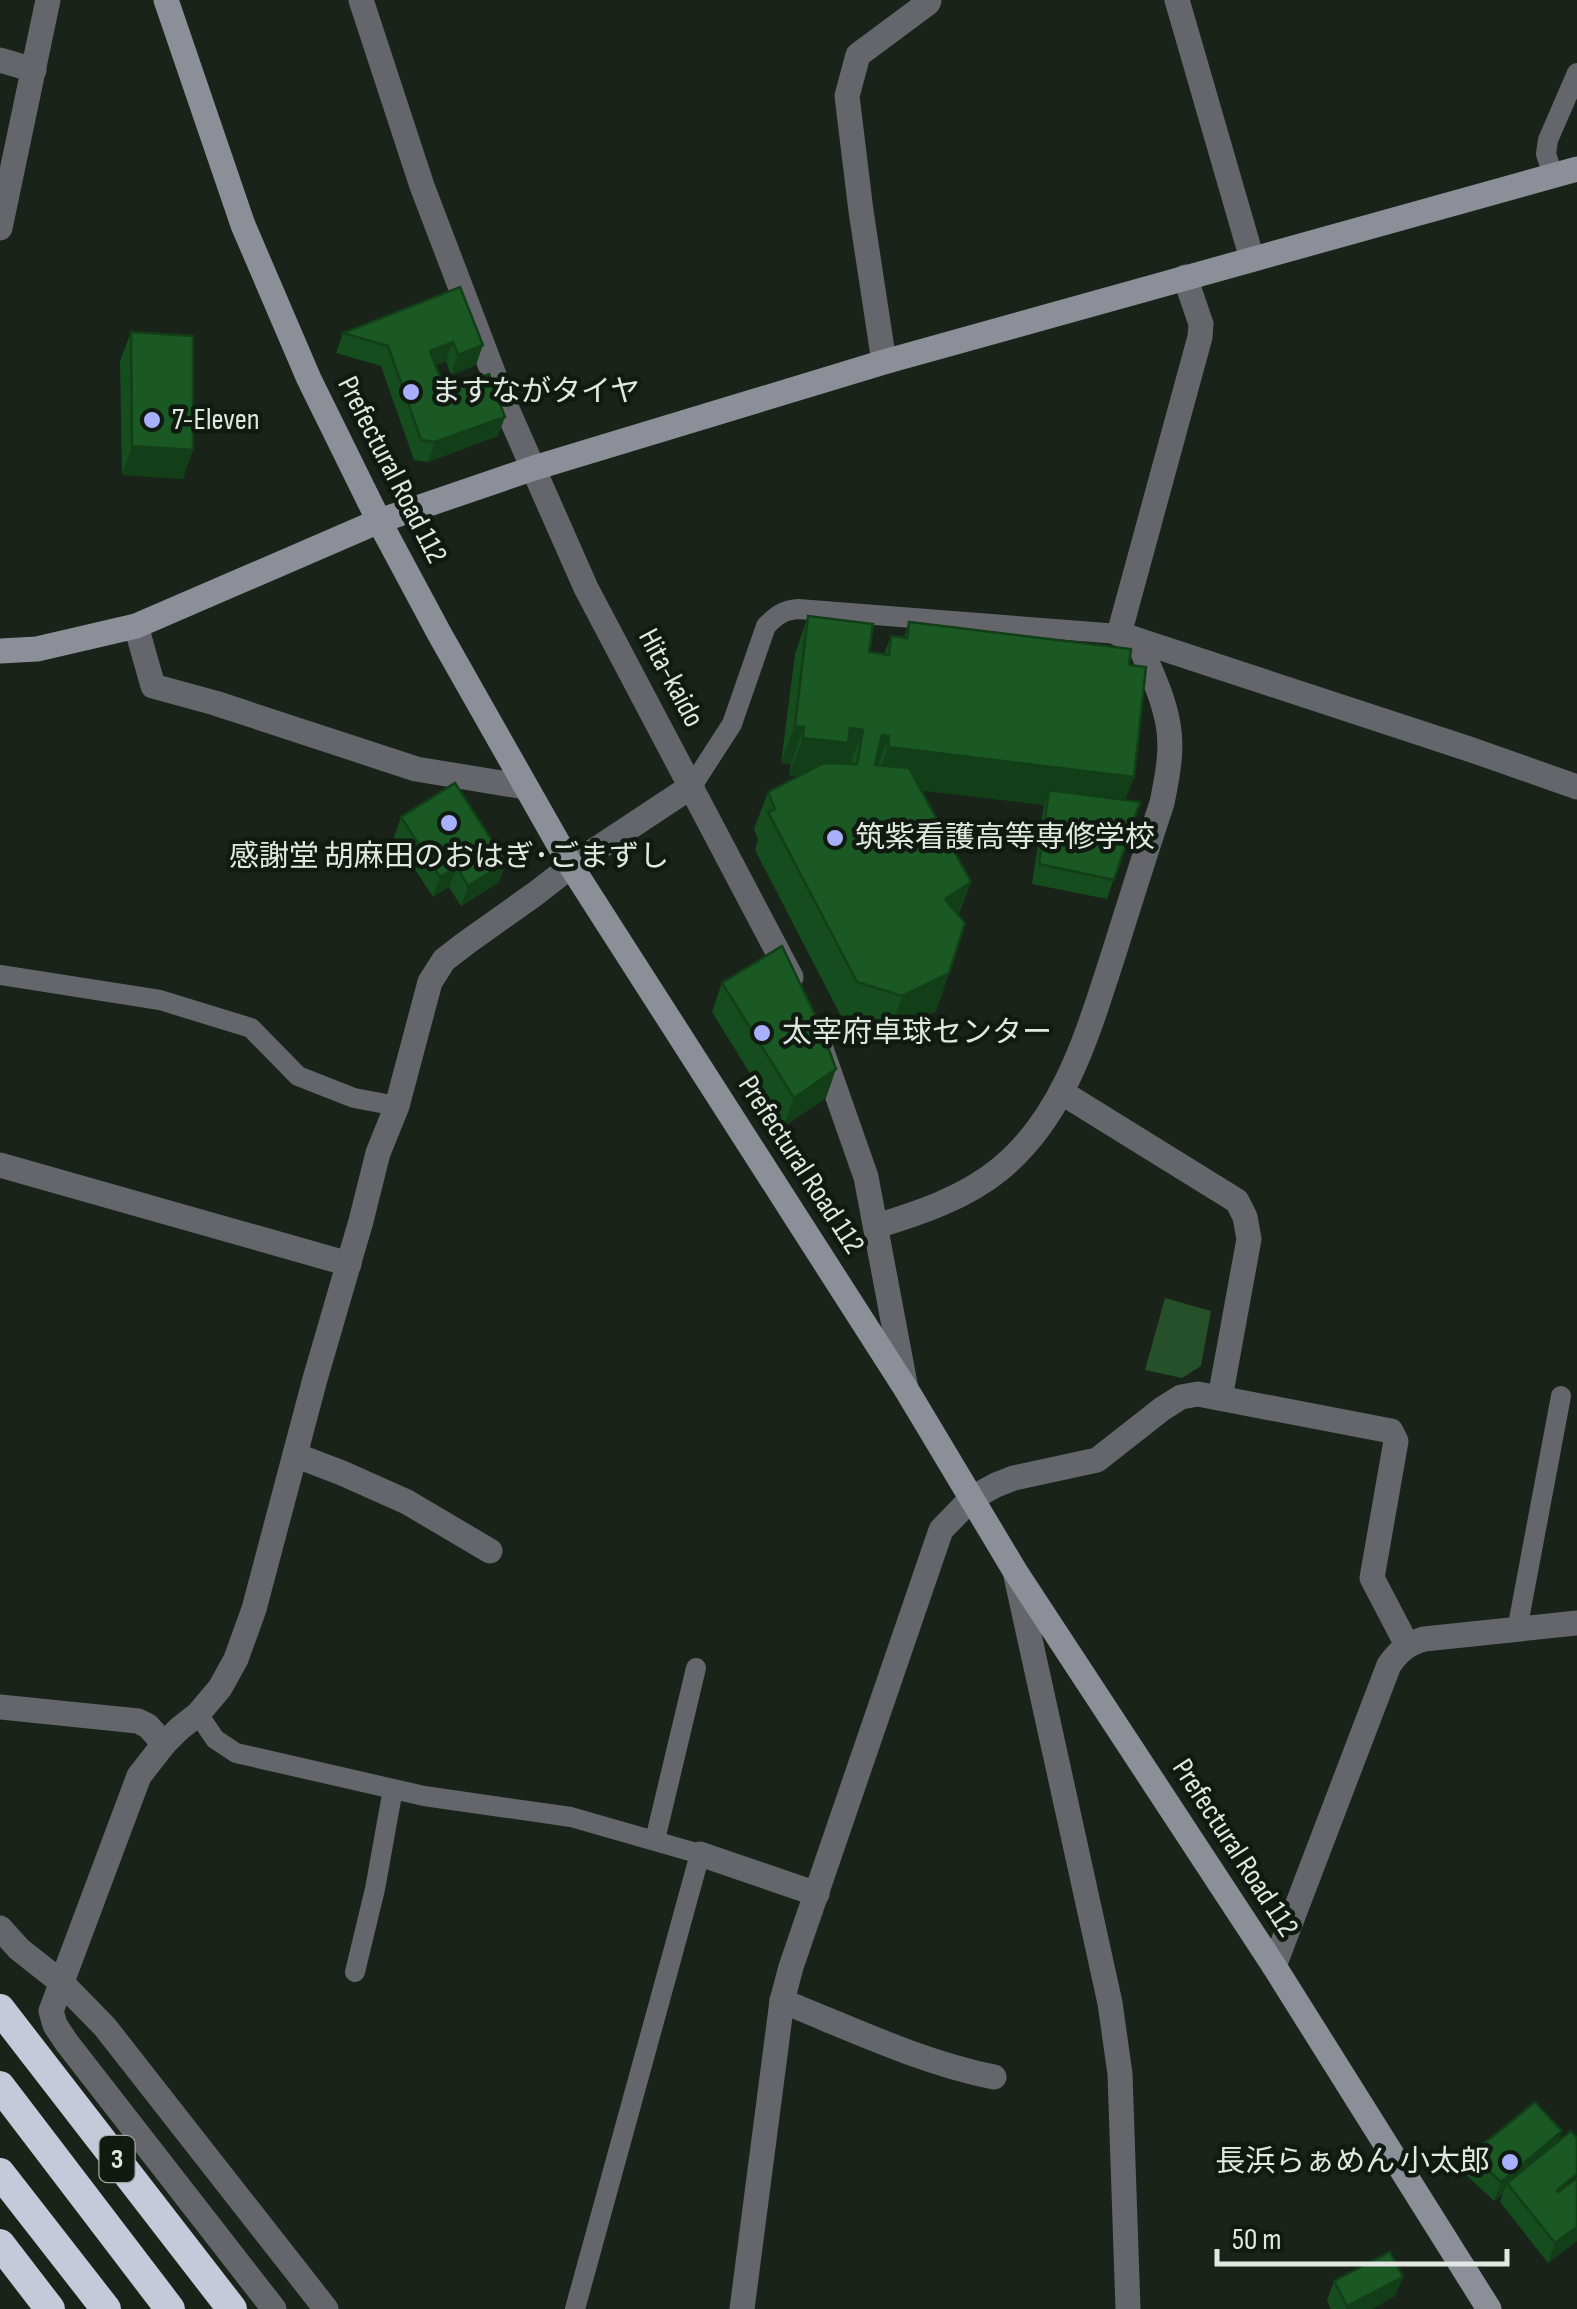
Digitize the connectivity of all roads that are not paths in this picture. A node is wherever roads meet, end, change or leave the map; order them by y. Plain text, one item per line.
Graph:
1 (48, 0) edge
2 (166, 0) edge
3 (361, 0) edge
4 (929, 0) edge
5 (1177, 0) edge
6 (0, 60) edge
7 (34, 70) junction
8 (1577, 73) edge
9 (1565, 172) edge
10 (0, 228) edge
11 (1252, 259) junction
12 (1185, 278) junction
13 (884, 362) junction
14 (534, 468) junction
15 (379, 521) junction
16 (136, 626) junction
17 (1128, 637) junction
18 (0, 651) edge
19 (525, 786) junction
20 (692, 786) junction
21 (1577, 787) edge
22 (572, 866) junction
23 (0, 975) edge
24 (797, 992) edge
25 (810, 1024) edge
26 (1061, 1092) junction
27 (397, 1106) junction
28 (0, 1165) edge
29 (876, 1226) junction
30 (349, 1264) junction
31 (906, 1389) junction
32 (1561, 1396) dead end
33 (1220, 1398) junction
34 (295, 1455) junction
35 (972, 1498) junction
36 (490, 1551) dead end
37 (1015, 1571) junction
38 (1577, 1623) edge
39 (1517, 1630) junction
40 (1407, 1645) junction
41 (696, 1668) dead end
42 (0, 1707) edge
43 (198, 1714) junction
44 (164, 1744) junction
45 (393, 1789) junction
46 (655, 1840) junction
47 (700, 1854) junction
48 (818, 1894) junction
49 (0, 1928) edge
50 (1274, 1966) junction
51 (356, 1972) dead end
52 (62, 1982) junction
53 (782, 2001) junction
54 (0, 2009) edge
55 (994, 2077) dead end
56 (0, 2086) edge
57 (0, 2174) edge
58 (0, 2244) edge
59 (50, 2309) edge
60 (106, 2309) edge
61 (170, 2309) edge
62 (232, 2309) edge
63 (274, 2309) edge
64 (326, 2309) edge
65 (576, 2309) edge
66 (742, 2309) edge
67 (1128, 2309) edge
68 (1488, 2309) edge

1 - 7 street
2 - 15 main road, Prefectural Road 112
3 - 14 street, Hita-kaido
4 - 13 street
5 - 11 street
6 - 7 street
7 - 10 street
8 - 9 lane
9 - 11 main road
11 - 12 main road
12 - 13 main road
12 - 17 street
13 - 14 main road
14 - 15 main road
14 - 20 street, Hita-kaido
15 - 16 main road
15 - 19 main road, Prefectural Road 112
16 - 18 main road
16 - 19 street
17 - 20 lane
17 - 21 street
17 - 26 street
19 - 22 main road, Prefectural Road 112
20 - 22 street
20 - 24 street, Hita-kaido
22 - 27 street
22 - 31 main road, Prefectural Road 112
23 - 27 lane
25 - 29 street
26 - 29 street
26 - 33 street
27 - 30 street
28 - 30 street
29 - 31 street
30 - 34 street
31 - 35 main road, Prefectural Road 112
32 - 39 lane
33 - 35 street
33 - 40 street
34 - 36 street
34 - 43 street
35 - 37 main road, Prefectural Road 112
35 - 48 street
37 - 50 main road, Prefectural Road 112
37 - 67 street
38 - 39 street
39 - 40 street
40 - 50 street
41 - 46 lane
42 - 44 street
43 - 44 street
43 - 45 lane
44 - 52 street
45 - 46 lane
45 - 51 lane
46 - 47 lane
47 - 48 street
47 - 65 lane
48 - 53 street
49 - 52 street
50 - 68 main road, Prefectural Road 112
52 - 63 street
52 - 64 street
53 - 55 street
53 - 66 street
54 - 62 highway, 3
56 - 61 highway, 3
57 - 60 highway
58 - 59 highway

